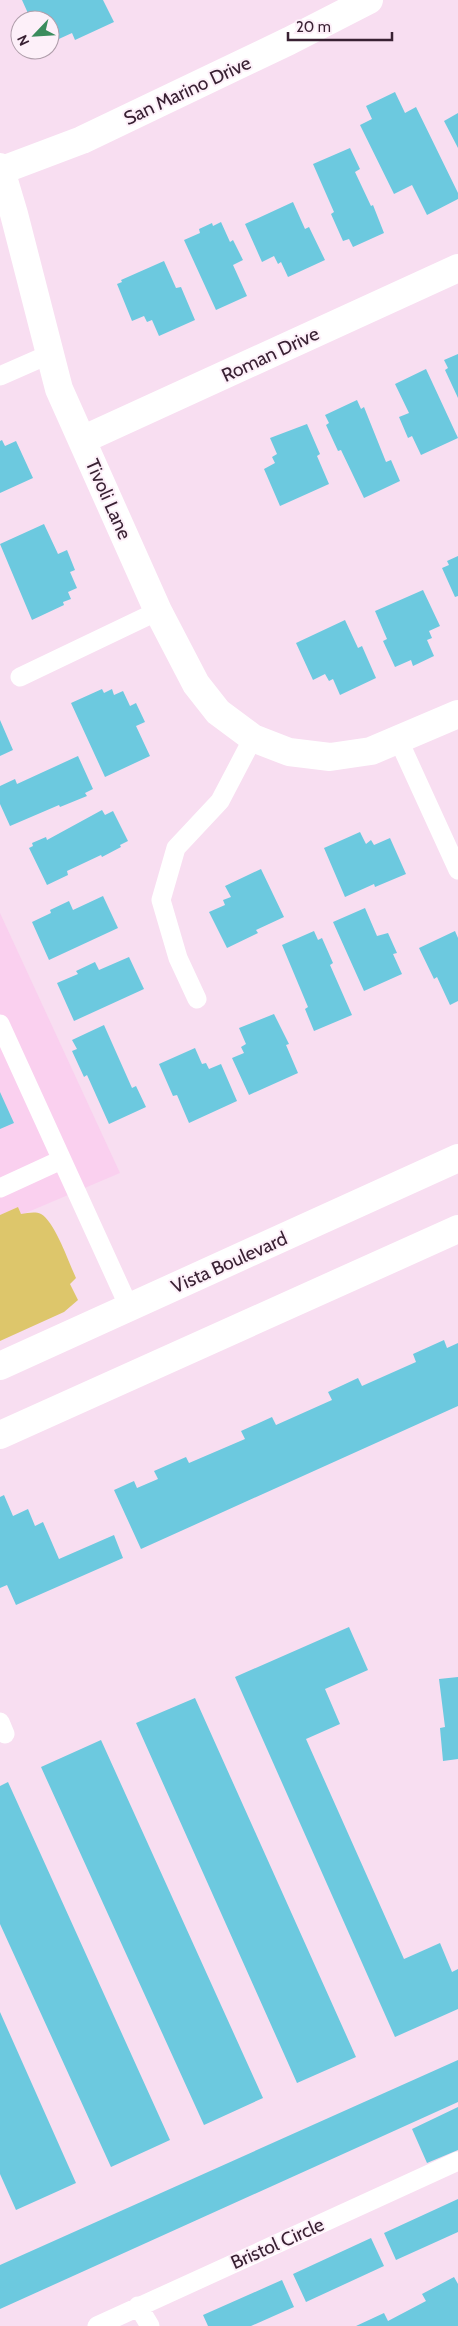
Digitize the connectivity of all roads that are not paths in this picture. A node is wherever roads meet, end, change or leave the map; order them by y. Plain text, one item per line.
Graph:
1 (369, 0) edge
2 (0, 169) edge
3 (458, 268) edge
4 (50, 354) junction
5 (0, 376) edge
6 (82, 440) junction
7 (158, 611) junction
8 (20, 676) dead end
9 (458, 714) edge
10 (253, 738) junction
11 (399, 741) junction
12 (458, 870) edge
13 (197, 999) dead end
14 (0, 1024) edge
15 (458, 1158) edge
16 (61, 1160) junction
17 (0, 1188) edge
18 (458, 1229) edge
19 (129, 1307) junction
20 (0, 1366) edge
21 (0, 1435) edge
22 (458, 2160) edge
23 (138, 2306) junction
24 (97, 2326) edge
25 (150, 2326) edge

1 - 2 street, San Marino Drive
2 - 4 street, Tivoli Lane
3 - 6 street, Roman Drive
4 - 5 lane
4 - 6 street, Tivoli Lane
6 - 7 street, Tivoli Lane
7 - 8 lane
7 - 10 street, Tivoli Lane
9 - 11 street, Tivoli Lane
10 - 11 street, Tivoli Lane
10 - 13 lane
11 - 12 lane
14 - 16 lane
15 - 19 street, Vista Boulevard
16 - 17 lane
16 - 19 lane
18 - 21 street
19 - 20 street, Vista Boulevard
22 - 23 lane, Bristol Circle
23 - 24 lane, Bristol Circle
23 - 25 lane

